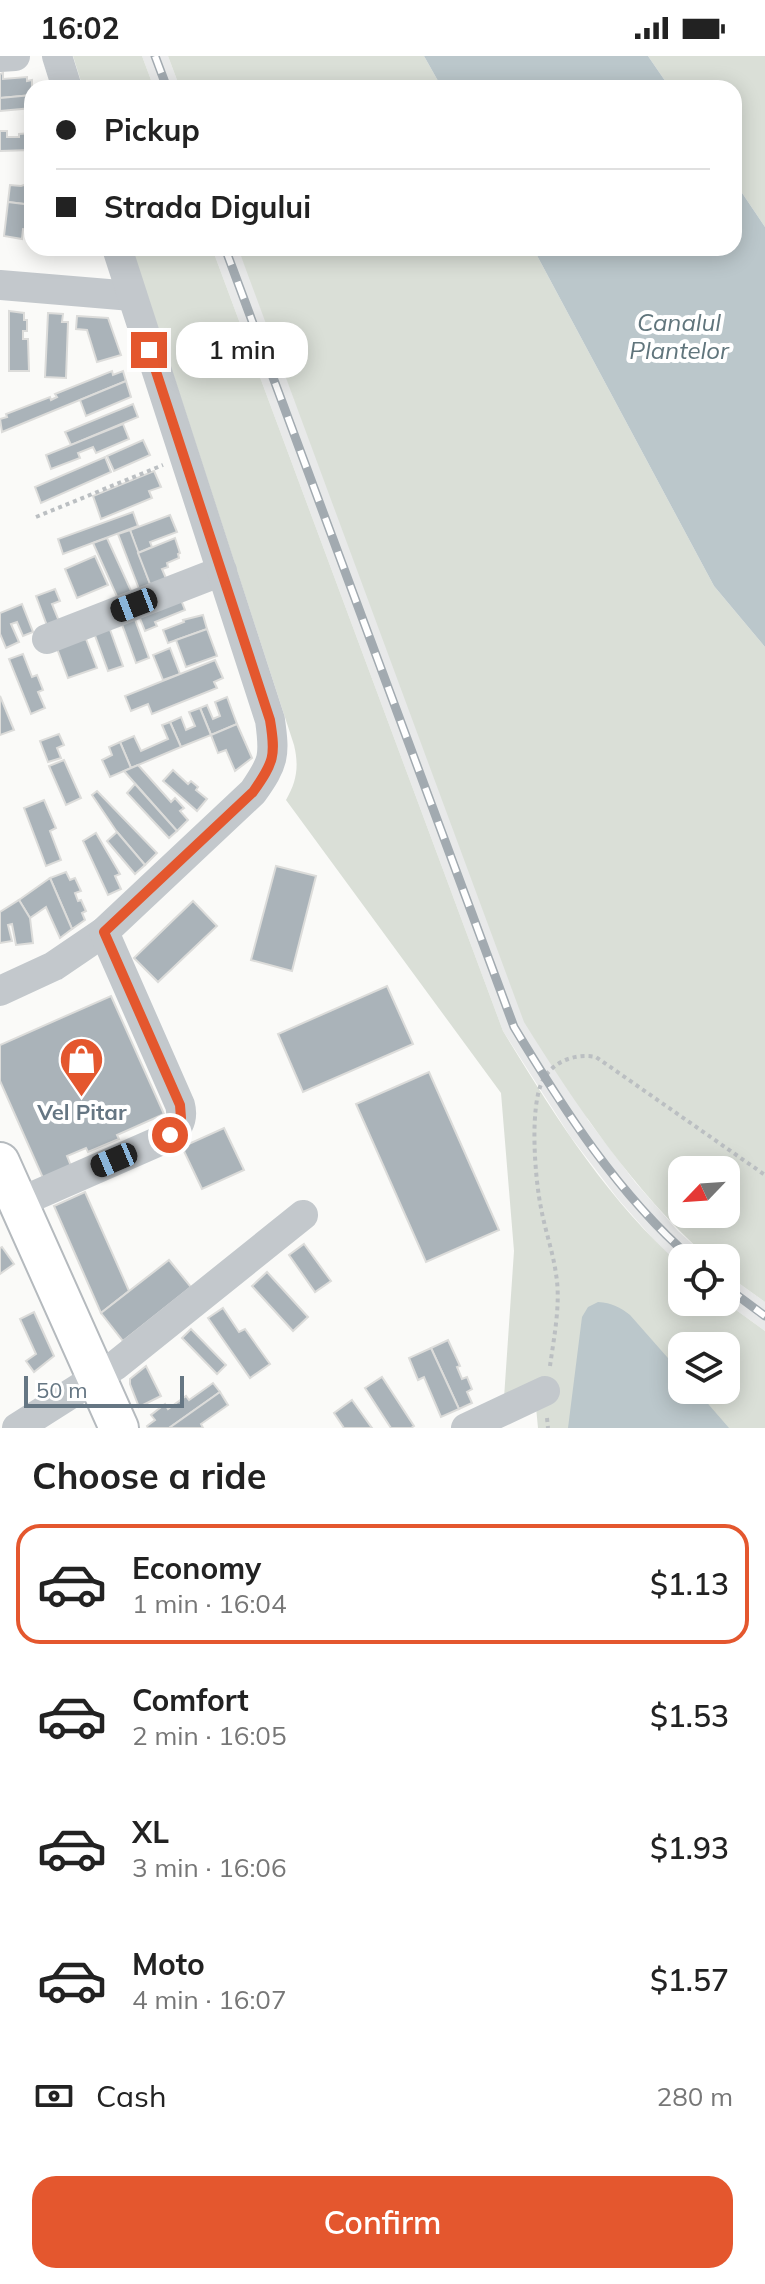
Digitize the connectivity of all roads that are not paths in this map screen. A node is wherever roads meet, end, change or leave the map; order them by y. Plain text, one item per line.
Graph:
1 (15, 56) edge
2 (57, 56) edge
3 (0, 57) edge
4 (64, 80) edge
5 (120, 256) edge
6 (0, 285) edge
7 (132, 296) junction
8 (222, 571) junction
9 (47, 639) dead end
10 (104, 932) junction
11 (0, 991) edge
12 (0, 1162) edge
13 (18, 1203) junction
14 (303, 1215) dead end
15 (96, 1378) junction
16 (545, 1391) road end
17 (17, 1428) edge
18 (119, 1428) edge
19 (466, 1428) edge

1 - 3 street
2 - 4 street
5 - 7 street
6 - 7 street
7 - 8 street
8 - 9 street
8 - 10 street
10 - 11 street
10 - 13 street
12 - 13 main road
13 - 15 main road
14 - 15 street
15 - 17 street
15 - 18 main road
16 - 19 street

